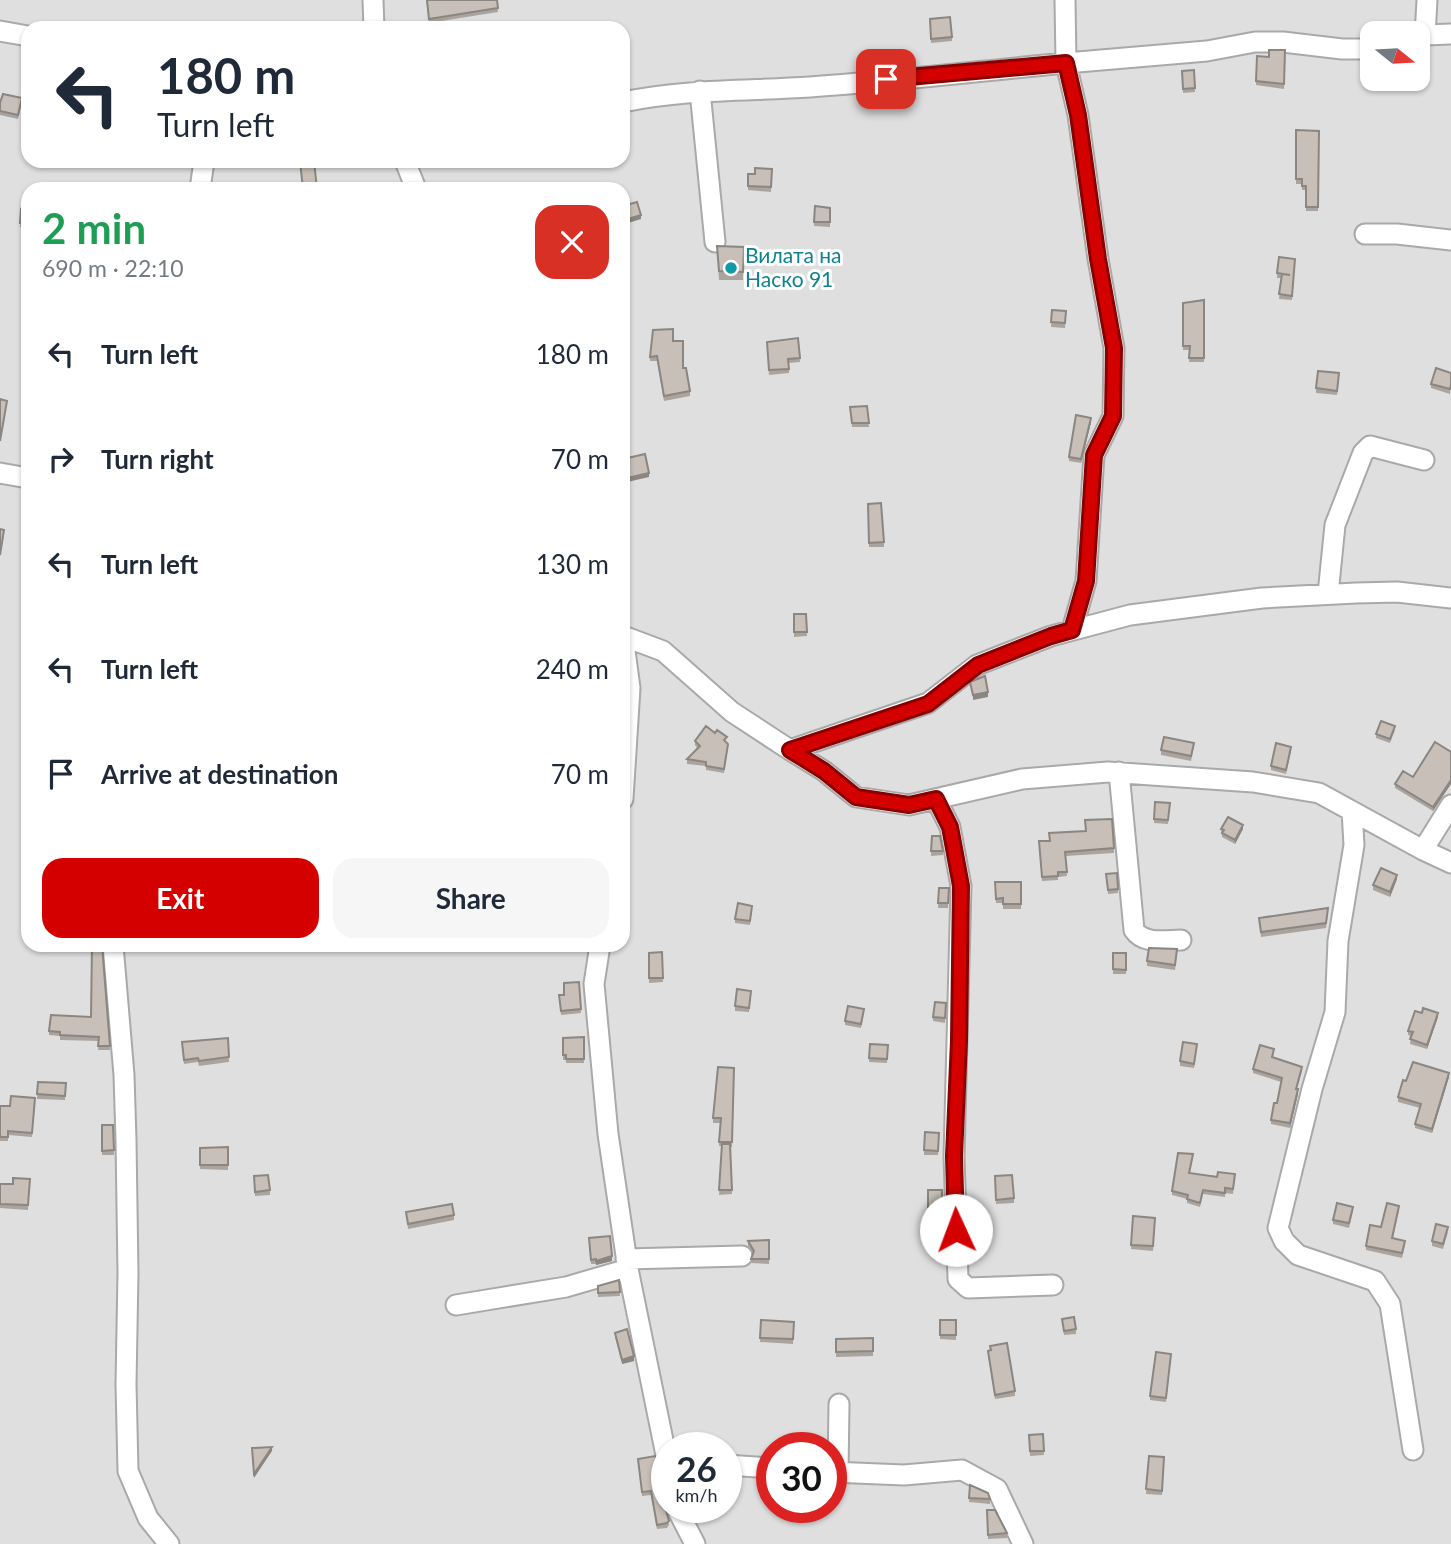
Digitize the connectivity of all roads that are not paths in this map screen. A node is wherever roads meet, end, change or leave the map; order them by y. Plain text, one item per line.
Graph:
1 (373, 0) edge
2 (1065, 0) edge
3 (1427, 0) edge
4 (374, 21) edge
5 (1424, 21) edge
6 (0, 31) edge
7 (1451, 34) edge
8 (21, 35) edge
9 (1430, 40) edge
10 (1360, 49) edge
11 (1066, 63) junction
12 (700, 91) junction
13 (630, 100) edge
14 (1365, 234) dead end
15 (1451, 240) edge
16 (715, 242) dead end
17 (1424, 460) dead end
18 (0, 474) edge
19 (21, 477) edge
20 (1328, 594) junction
21 (1451, 598) edge
22 (1072, 630) junction
23 (630, 639) edge
24 (790, 750) junction
25 (1118, 772) junction
26 (936, 799) junction
27 (1451, 805) edge
28 (1352, 811) junction
29 (1423, 850) junction
30 (1451, 863) edge
31 (1181, 940) dead end
32 (114, 952) edge
33 (599, 952) edge
34 (742, 1256) dead end
35 (627, 1264) junction
36 (1053, 1285) dead end
37 (456, 1305) dead end
38 (839, 1404) dead end
39 (661, 1432) edge
40 (837, 1432) edge
41 (1413, 1450) dead end
42 (847, 1473) edge
43 (684, 1523) edge
44 (169, 1544) edge
45 (695, 1544) edge
46 (1023, 1544) edge

1 - 4 street
2 - 11 street
3 - 5 street
6 - 8 street
7 - 9 street
10 - 11 street
11 - 12 street
11 - 22 street
12 - 13 street
12 - 16 street
14 - 15 street
17 - 20 street
18 - 19 street
20 - 21 street
20 - 22 street
22 - 24 street
23 - 24 street
24 - 26 street
25 - 26 street
25 - 28 street
25 - 31 street
26 - 36 street
27 - 29 street
28 - 29 street
28 - 41 street
29 - 30 street
32 - 44 street
33 - 35 street
34 - 35 street
35 - 37 street
35 - 39 street
38 - 40 street
42 - 46 street
43 - 45 street

